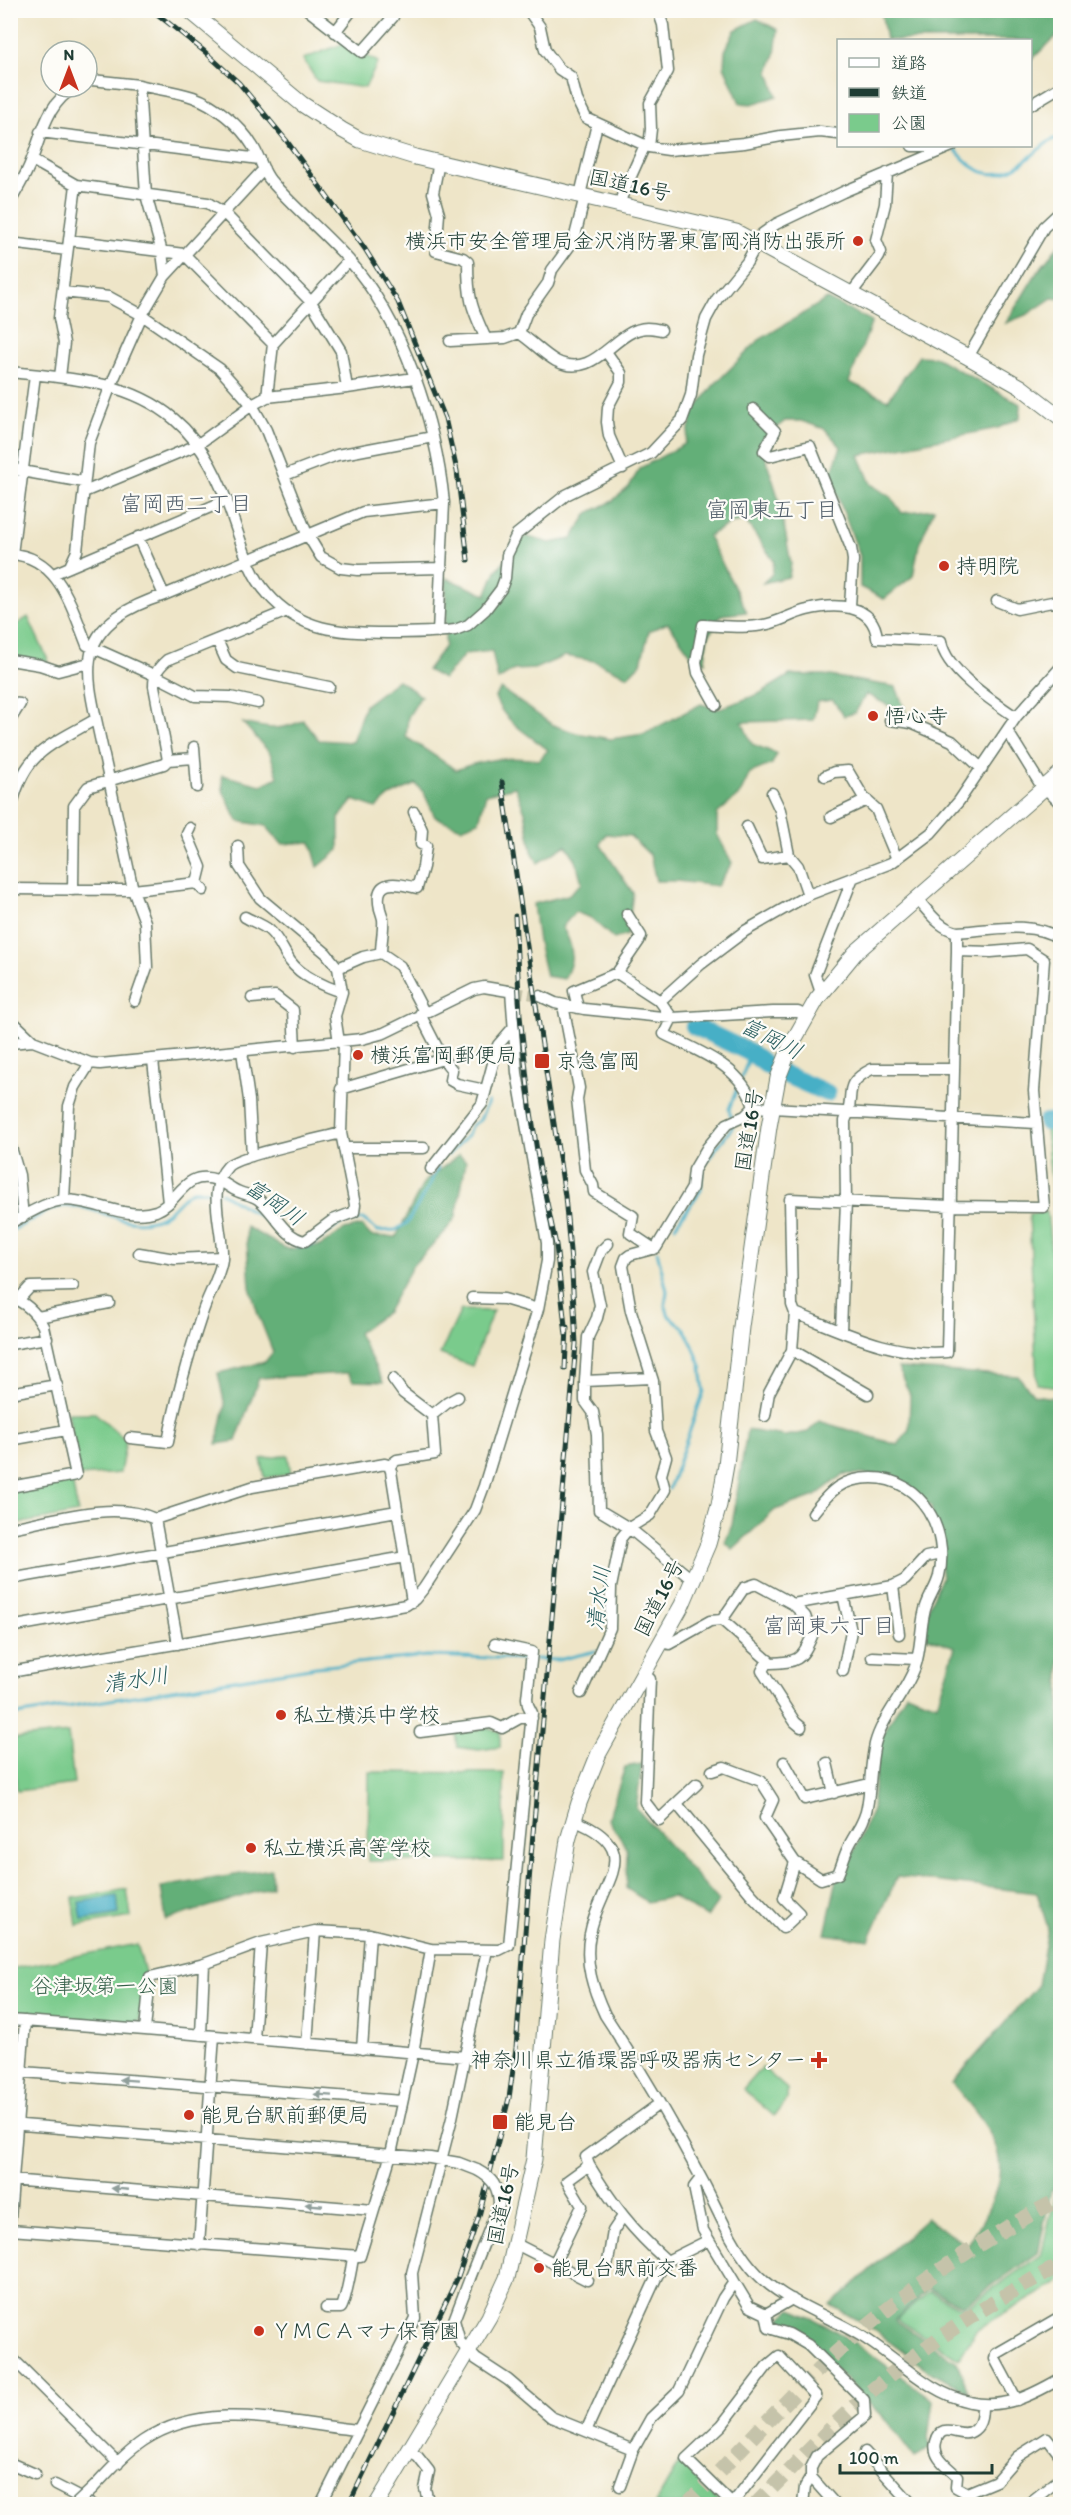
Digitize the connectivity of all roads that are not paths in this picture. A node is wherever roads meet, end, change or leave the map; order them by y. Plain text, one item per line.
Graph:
1 (189, 10) edge
2 (308, 10) edge
3 (352, 10) edge
4 (528, 10) edge
5 (658, 10) edge
6 (393, 17) dead end
7 (335, 32) junction
8 (99, 81) edge
9 (139, 85) junction
10 (1060, 87) edge
11 (61, 99) edge
12 (1032, 104) edge
13 (597, 124) junction
14 (40, 132) junction
15 (837, 134) edge
16 (142, 146) junction
17 (647, 146) junction
18 (950, 147) edge
19 (32, 160) junction
20 (439, 162) junction
21 (262, 164) junction
22 (887, 174) junction
23 (76, 185) junction
24 (146, 195) junction
25 (582, 196) junction
26 (10, 202) edge
27 (620, 205) junction
28 (1060, 212) edge
29 (224, 213) junction
30 (10, 243) edge
31 (757, 243) junction
32 (68, 245) junction
33 (162, 252) junction
34 (184, 255) junction
35 (349, 260) junction
36 (165, 276) junction
37 (63, 292) junction
38 (850, 295) junction
39 (311, 302) junction
40 (142, 315) junction
41 (661, 330) dead end
42 (519, 333) junction
43 (486, 339) junction
44 (450, 341) dead end
45 (273, 344) junction
46 (607, 353) junction
47 (968, 357) junction
48 (10, 372) edge
49 (35, 375) junction
50 (60, 377) junction
51 (414, 378) junction
52 (111, 385) junction
53 (347, 388) junction
54 (267, 397) junction
55 (252, 405) junction
56 (753, 409) dead end
57 (1060, 417) edge
58 (433, 437) junction
59 (197, 445) junction
60 (622, 468) junction
61 (10, 469) edge
62 (23, 471) junction
63 (285, 475) junction
64 (84, 487) junction
65 (227, 500) junction
66 (444, 503) junction
67 (307, 534) junction
68 (138, 537) junction
69 (11, 554) edge
70 (247, 560) junction
71 (72, 564) junction
72 (442, 568) junction
73 (53, 574) junction
74 (164, 595) junction
75 (997, 602) dead end
76 (1060, 605) edge
77 (850, 606) junction
78 (287, 611) junction
79 (438, 632) junction
80 (216, 640) junction
81 (92, 649) junction
82 (10, 660) edge
83 (89, 663) junction
84 (1060, 668) edge
85 (154, 675) junction
86 (329, 687) dead end
87 (10, 703) edge
88 (258, 703) dead end
89 (716, 705) dead end
90 (1016, 717) junction
91 (96, 719) junction
92 (10, 720) edge
93 (890, 720) dead end
94 (1008, 732) junction
95 (168, 760) junction
96 (982, 769) junction
97 (1060, 774) edge
98 (16, 776) edge
99 (825, 776) dead end
100 (110, 779) junction
101 (197, 787) dead end
102 (1044, 789) junction
103 (772, 793) dead end
104 (867, 800) junction
105 (1060, 803) edge
106 (414, 812) dead end
107 (10, 813) edge
108 (831, 816) dead end
109 (747, 827) dead end
110 (190, 828) dead end
111 (237, 846) dead end
112 (789, 855) junction
113 (897, 859) junction
114 (852, 880) junction
115 (10, 889) edge
116 (73, 890) junction
117 (133, 890) junction
118 (808, 895) junction
119 (917, 899) junction
120 (627, 914) dead end
121 (245, 917) dead end
122 (957, 932) junction
123 (1060, 939) edge
124 (957, 951) junction
125 (381, 953) junction
126 (338, 968) junction
127 (617, 974) junction
128 (342, 992) junction
129 (821, 993) junction
130 (540, 996) tunnel mouth
131 (252, 998) dead end
132 (135, 1001) dead end
133 (660, 1001) junction
134 (563, 1005) junction
135 (578, 1008) junction
136 (422, 1013) junction
137 (806, 1016) junction
138 (672, 1018) junction
139 (10, 1019) edge
140 (512, 1029) junction
141 (33, 1041) junction
142 (341, 1042) junction
143 (10, 1043) edge
144 (295, 1047) junction
145 (242, 1051) junction
146 (443, 1059) junction
147 (153, 1060) junction
148 (90, 1063) junction
149 (954, 1069) junction
150 (341, 1089) junction
151 (485, 1090) junction
152 (754, 1107) junction
153 (772, 1110) junction
154 (849, 1113) junction
155 (952, 1118) junction
156 (1036, 1123) junction
157 (341, 1133) junction
158 (10, 1144) edge
159 (345, 1148) junction
160 (424, 1148) dead end
161 (252, 1156) junction
162 (432, 1169) dead end
163 (219, 1180) junction
164 (64, 1200) junction
165 (846, 1201) junction
166 (168, 1203) junction
167 (950, 1206) junction
168 (23, 1217) junction
169 (10, 1223) edge
170 (608, 1244) dead end
171 (654, 1249) junction
172 (139, 1253) dead end
173 (222, 1257) junction
174 (73, 1286) dead end
175 (15, 1298) edge
176 (472, 1298) dead end
177 (109, 1303) dead end
178 (538, 1309) junction
179 (795, 1312) junction
180 (38, 1317) junction
181 (841, 1331) junction
182 (47, 1338) junction
183 (10, 1344) edge
184 (792, 1350) junction
185 (652, 1378) junction
186 (393, 1379) dead end
187 (585, 1381) junction
188 (57, 1385) junction
189 (10, 1393) edge
190 (868, 1394) dead end
191 (458, 1397) dead end
192 (432, 1415) junction
193 (765, 1416) dead end
194 (66, 1430) junction
195 (130, 1438) dead end
196 (10, 1440) edge
197 (389, 1466) junction
198 (10, 1487) edge
199 (397, 1511) junction
200 (813, 1513) dead end
201 (155, 1519) junction
202 (10, 1528) edge
203 (629, 1528) junction
204 (163, 1552) junction
205 (941, 1554) junction
206 (405, 1557) junction
207 (10, 1579) edge
208 (694, 1581) junction
209 (893, 1586) junction
210 (843, 1595) junction
211 (171, 1599) junction
212 (412, 1602) junction
213 (793, 1604) junction
214 (722, 1620) junction
215 (10, 1627) edge
216 (899, 1634) dead end
217 (662, 1641) junction
218 (178, 1644) junction
219 (495, 1644) dead end
220 (872, 1657) dead end
221 (917, 1659) junction
222 (768, 1660) junction
223 (843, 1671) dead end
224 (10, 1672) edge
225 (643, 1673) junction
226 (581, 1693) dead end
227 (532, 1718) junction
228 (801, 1727) dead end
229 (420, 1732) dead end
230 (784, 1762) dead end
231 (827, 1763) dead end
232 (712, 1772) dead end
233 (698, 1784) dead end
234 (869, 1784) junction
235 (834, 1793) junction
236 (677, 1804) junction
237 (573, 1820) junction
238 (795, 1862) junction
239 (315, 1931) junction
240 (370, 1934) junction
241 (261, 1943) junction
242 (431, 1949) junction
243 (486, 1950) junction
244 (204, 1964) junction
245 (10, 2020) edge
246 (25, 2021) junction
247 (145, 2030) junction
248 (201, 2035) junction
249 (214, 2036) junction
250 (254, 2039) junction
251 (307, 2044) junction
252 (362, 2049) junction
253 (413, 2053) junction
254 (466, 2057) junction
255 (16, 2072) edge
256 (210, 2086) junction
257 (402, 2101) junction
258 (659, 2104) junction
259 (14, 2125) edge
260 (207, 2140) junction
261 (391, 2154) junction
262 (440, 2160) junction
263 (589, 2164) junction
264 (701, 2178) junction
265 (12, 2180) edge
266 (202, 2196) junction
267 (373, 2210) junction
268 (623, 2216) junction
269 (10, 2219) edge
270 (10, 2230) edge
271 (709, 2240) junction
272 (516, 2244) junction
273 (199, 2245) junction
274 (353, 2256) junction
275 (668, 2260) junction
276 (608, 2262) dead end
277 (554, 2264) junction
278 (587, 2280) dead end
279 (734, 2282) junction
280 (792, 2299) junction
281 (326, 2308) dead end
282 (766, 2314) junction
283 (1060, 2317) edge
284 (468, 2351) junction
285 (10, 2356) edge
286 (1060, 2379) edge
287 (1017, 2400) junction
288 (982, 2404) junction
289 (357, 2430) junction
290 (586, 2431) junction
291 (633, 2450) junction
292 (408, 2451) junction
293 (865, 2452) dead end
294 (1060, 2455) edge
295 (10, 2463) edge
296 (118, 2463) junction
297 (34, 2474) dead end
298 (811, 2477) junction
299 (1060, 2479) edge
300 (55, 2485) dead end
301 (620, 2486) dead end
302 (732, 2504) edge
303 (76, 2505) edge
304 (92, 2505) edge
305 (321, 2505) edge
306 (377, 2505) edge
307 (429, 2505) edge
308 (803, 2505) edge
309 (835, 2505) edge
310 (912, 2505) edge
311 (1028, 2505) edge

1 - 20 highway, 国道16号
2 - 7 street
3 - 7 street
4 - 13 street
5 - 17 street
6 - 7 street
8 - 9 street
9 - 16 street
9 - 21 street
10 - 12 street
11 - 14 street
13 - 17 street
13 - 25 street
14 - 16 street
14 - 19 street
15 - 17 street
16 - 21 street
16 - 24 street
17 - 27 street
18 - 22 street
19 - 23 street
19 - 26 street
20 - 25 highway, 国道16号
20 - 43 street
21 - 29 street
21 - 35 street
22 - 31 street
22 - 38 street
23 - 24 street
23 - 32 street
24 - 29 street
24 - 33 street
25 - 27 highway, 国道16号
25 - 42 street
27 - 31 highway, 国道16号
28 - 47 street
29 - 34 street
29 - 39 street
30 - 32 street
31 - 38 highway, 国道16号
31 - 60 street
32 - 33 street
32 - 37 street
33 - 34 street
33 - 36 street
34 - 36 street
34 - 45 street
35 - 39 street
35 - 51 street
36 - 40 street
37 - 40 street
37 - 50 street
38 - 47 highway, 国道16号
39 - 45 street
39 - 53 street
40 - 52 street
40 - 55 street
41 - 46 street
42 - 43 street
42 - 46 street
43 - 44 street
45 - 54 street
46 - 60 street
47 - 57 highway, 国道16号
48 - 49 street
49 - 50 street
49 - 62 street
50 - 52 street
51 - 53 street
51 - 58 street
52 - 59 street
52 - 64 street
53 - 54 street
54 - 55 street
55 - 59 street
55 - 63 street
56 - 77 street
58 - 63 street
58 - 66 street
59 - 64 street
59 - 65 street
60 - 79 street
61 - 62 street
62 - 64 street
62 - 69 street
63 - 67 street
64 - 71 street
65 - 68 street
65 - 70 street
66 - 67 street
66 - 72 street
67 - 70 street
67 - 72 street
68 - 71 street
68 - 74 street
69 - 73 street
70 - 74 street
70 - 78 street
71 - 73 street
72 - 79 street
73 - 81 street
74 - 81 street
75 - 76 street
77 - 89 street
77 - 90 street
78 - 79 street
78 - 80 street
80 - 85 street
80 - 86 street
81 - 83 street
81 - 85 street
82 - 83 street
83 - 91 street
84 - 90 street
85 - 88 street
85 - 95 street
87 - 92 street
90 - 94 street
91 - 98 street
91 - 100 street
93 - 96 street
94 - 96 street
94 - 102 street
95 - 100 street
95 - 101 street
96 - 113 street
97 - 102 highway, 国道16号
98 - 107 street
99 - 104 street
100 - 116 street
100 - 117 street
102 - 105 street
102 - 119 highway, 国道16号
103 - 112 street
104 - 108 street
104 - 113 street
106 - 125 street
109 - 112 street
110 - 117 street
111 - 126 street
112 - 118 street
113 - 114 street
114 - 118 street
114 - 129 street
115 - 116 street
116 - 117 street
117 - 132 street
118 - 133 street
119 - 122 street
119 - 129 highway, 国道16号
120 - 127 street
121 - 128 street
122 - 123 street
122 - 124 street
124 - 149 street
124 - 156 street
125 - 126 street
125 - 136 street
126 - 128 street
127 - 133 street
127 - 135 street
128 - 142 street
129 - 137 highway, 国道16号
130 - 134 street
131 - 144 street
133 - 138 street
134 - 135 street
134 - 171 street
135 - 138 street
136 - 140 street
136 - 142 street
136 - 146 street
137 - 138 street
137 - 153 highway, 国道16号
138 - 152 street
139 - 141 street
140 - 151 street
140 - 178 street
141 - 143 street
141 - 148 street
142 - 144 street
142 - 150 street
144 - 145 street
145 - 147 street
145 - 161 street
146 - 150 street
146 - 151 street
147 - 148 street
147 - 166 street
148 - 164 street
149 - 154 street
149 - 155 street
150 - 157 street
151 - 162 street
152 - 153 street
152 - 171 street
153 - 154 street
153 - 208 highway, 国道16号
154 - 155 street
154 - 165 street
155 - 156 street
155 - 167 street
156 - 167 street
157 - 159 street
157 - 161 street
158 - 168 street
159 - 160 street
159 - 163 street
161 - 163 street
163 - 166 street
163 - 173 street
164 - 166 street
164 - 168 street
165 - 167 street
165 - 179 street
165 - 181 street
167 - 181 street
168 - 169 street
170 - 187 street
171 - 185 street
172 - 173 street
173 - 195 street
174 - 175 street
175 - 180 street
176 - 178 street
177 - 180 street
178 - 212 street
179 - 181 street
179 - 184 street
180 - 182 street
182 - 183 street
182 - 188 street
184 - 190 street
184 - 193 street
185 - 187 street
185 - 203 street
186 - 192 street
187 - 203 street
188 - 189 street
188 - 194 street
191 - 192 street
192 - 197 street
194 - 196 street
194 - 198 street
197 - 199 street
197 - 201 street
199 - 204 street
199 - 206 street
200 - 205 street
201 - 202 street
201 - 204 street
203 - 208 street
203 - 226 street
204 - 207 street
204 - 211 street
205 - 209 street
205 - 221 street
206 - 211 street
206 - 212 street
208 - 217 highway, 国道16号
209 - 210 street
209 - 216 street
210 - 213 street
210 - 223 street
211 - 215 street
211 - 218 street
212 - 218 street
213 - 214 street
213 - 222 street
214 - 217 street
214 - 222 street
217 - 225 highway, 国道16号
218 - 224 street
219 - 227 street
220 - 221 street
221 - 234 street
222 - 228 street
225 - 236 street
225 - 237 highway, 国道16号
227 - 229 street
227 - 243 street
230 - 235 street
231 - 235 street
232 - 238 street
233 - 236 street
234 - 235 street
234 - 238 street
236 - 238 street
237 - 258 street
237 - 272 highway, 国道16号
239 - 240 street
239 - 241 street
239 - 251 street
240 - 242 street
240 - 252 street
241 - 244 street
241 - 250 street
242 - 243 street
242 - 253 street
243 - 254 street
244 - 247 street
244 - 248 street
245 - 246 street
246 - 247 street
246 - 255 street
247 - 248 street
248 - 249 street
249 - 250 street
249 - 256 street
250 - 251 street
251 - 252 street
252 - 253 street
253 - 254 street
253 - 257 street
254 - 262 street
256 -> 255 street
255 - 259 street
257 -> 256 street
256 - 260 street
257 - 261 street
258 - 263 street
258 - 264 street
259 - 260 street
259 - 265 street
260 - 261 street
260 - 266 street
261 - 262 street
261 - 267 street
262 - 284 street, bridge
262 - 289 street
263 - 268 street
263 - 277 street
264 - 271 street
264 - 280 street
266 -> 265 street
265 - 269 street
267 -> 266 street
266 - 273 street
267 - 274 street
268 - 275 street
268 - 276 street
270 - 273 street
271 - 275 street
271 - 279 street
272 - 277 street
272 - 284 highway, 国道16号
273 - 274 street
274 - 281 street
275 - 290 street
277 - 278 street
279 - 282 street
279 - 291 street
280 - 282 street
280 - 288 street
282 - 298 street
283 - 287 street
284 - 290 street
284 - 292 highway, 国道16号
285 - 296 street
286 - 287 street
287 - 288 street
288 - 294 street
289 - 296 street
289 - 305 street
290 - 291 street
291 - 301 street
292 - 306 highway, 国道16号
292 - 307 street
293 - 310 street
295 - 297 street
296 - 303 street, bridge
298 - 308 street
298 - 309 street
299 - 311 street
300 - 304 street
302 - 302 street

